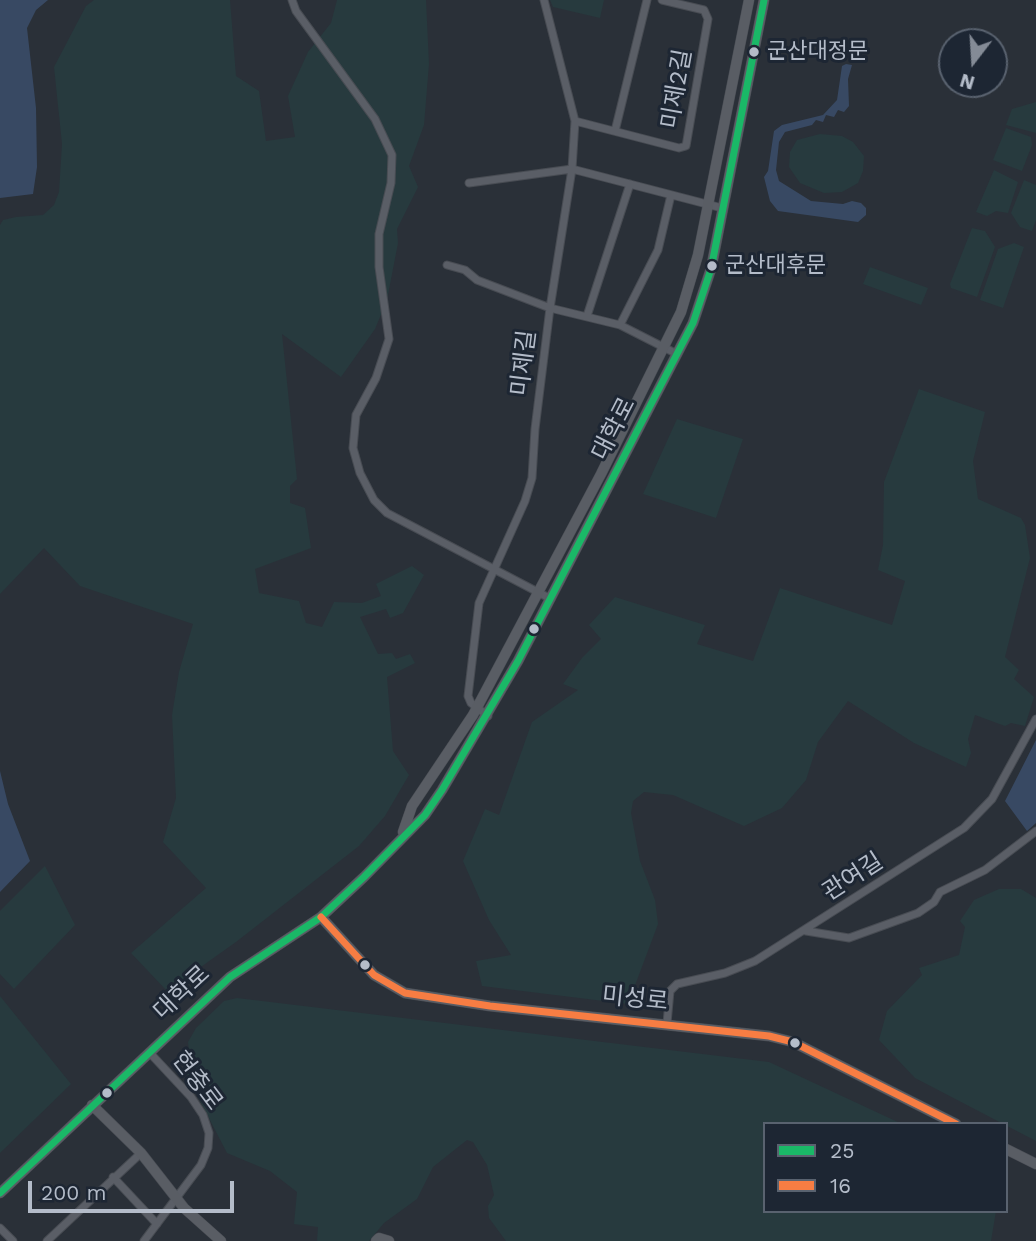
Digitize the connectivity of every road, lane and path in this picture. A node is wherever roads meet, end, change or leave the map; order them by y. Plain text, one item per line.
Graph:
1 (292, 0) edge
2 (544, 0) edge
3 (648, 0) edge
4 (662, 0) edge
5 (746, 0) edge
6 (764, 0) edge
7 (575, 121) junction
8 (615, 131) junction
9 (572, 169) junction
10 (469, 183) dead end
11 (630, 184) junction
12 (671, 195) junction
13 (709, 204) junction
14 (722, 208) junction
15 (447, 265) dead end
16 (550, 308) junction
17 (587, 316) junction
18 (620, 325) junction
19 (663, 347) junction
20 (677, 354) junction
21 (493, 569) junction
22 (537, 592) junction
23 (551, 599) junction
24 (477, 708) junction
25 (488, 716) junction
26 (1036, 719) edge
27 (1036, 831) edge
28 (402, 836) junction
29 (321, 917) junction
30 (805, 931) junction
31 (667, 1023) junction
32 (149, 1052) junction
33 (92, 1105) junction
34 (952, 1122) edge
35 (1008, 1150) edge
36 (141, 1153) junction
37 (1036, 1164) edge
38 (113, 1177) junction
39 (0, 1192) edge
40 (178, 1198) junction
41 (157, 1224) junction
42 (0, 1228) edge
43 (13, 1241) edge
44 (47, 1241) edge
45 (144, 1241) edge
46 (220, 1241) edge
47 (376, 1241) edge
48 (389, 1241) edge

1 - 21 street
2 - 7 street, 미제길
3 - 8 street, 미제2길
4 - 8 street, 미제2길
5 - 13 street, 대학로
6 - 14 street, 대학로
7 - 8 street, 미제2길
7 - 9 street, 미제길
9 - 10 street
9 - 11 street
9 - 16 street, 미제길
11 - 12 street
11 - 17 street
12 - 13 street
12 - 18 street
13 - 14 street
13 - 19 street, 대학로
14 - 20 street, 대학로
15 - 16 street
16 - 17 street
16 - 21 street, 미제길
17 - 18 street
18 - 19 street
19 - 20 street
19 - 22 street, 대학로
20 - 23 street, 대학로
21 - 22 street
21 - 24 street, 미제길
22 - 23 street
22 - 24 street, 대학로
23 - 25 street, 대학로
24 - 25 street
24 - 28 street, 대학로
25 - 28 street, 대학로
26 - 30 street, 관여길
27 - 30 street
28 - 29 street, 대학로
29 - 31 street, 미성로
29 - 32 street, 대학로
30 - 31 street, 관여길
31 - 34 street, 미성로
32 - 33 street, 대학로
32 - 40 street, 현충로
33 - 36 street
33 - 39 street, 대학로
35 - 37 street
36 - 38 street
36 - 40 street
38 - 41 street
38 - 44 street
40 - 41 street, 현충로
40 - 46 street
41 - 45 street, 현충로
42 - 43 street
47 - 48 street

